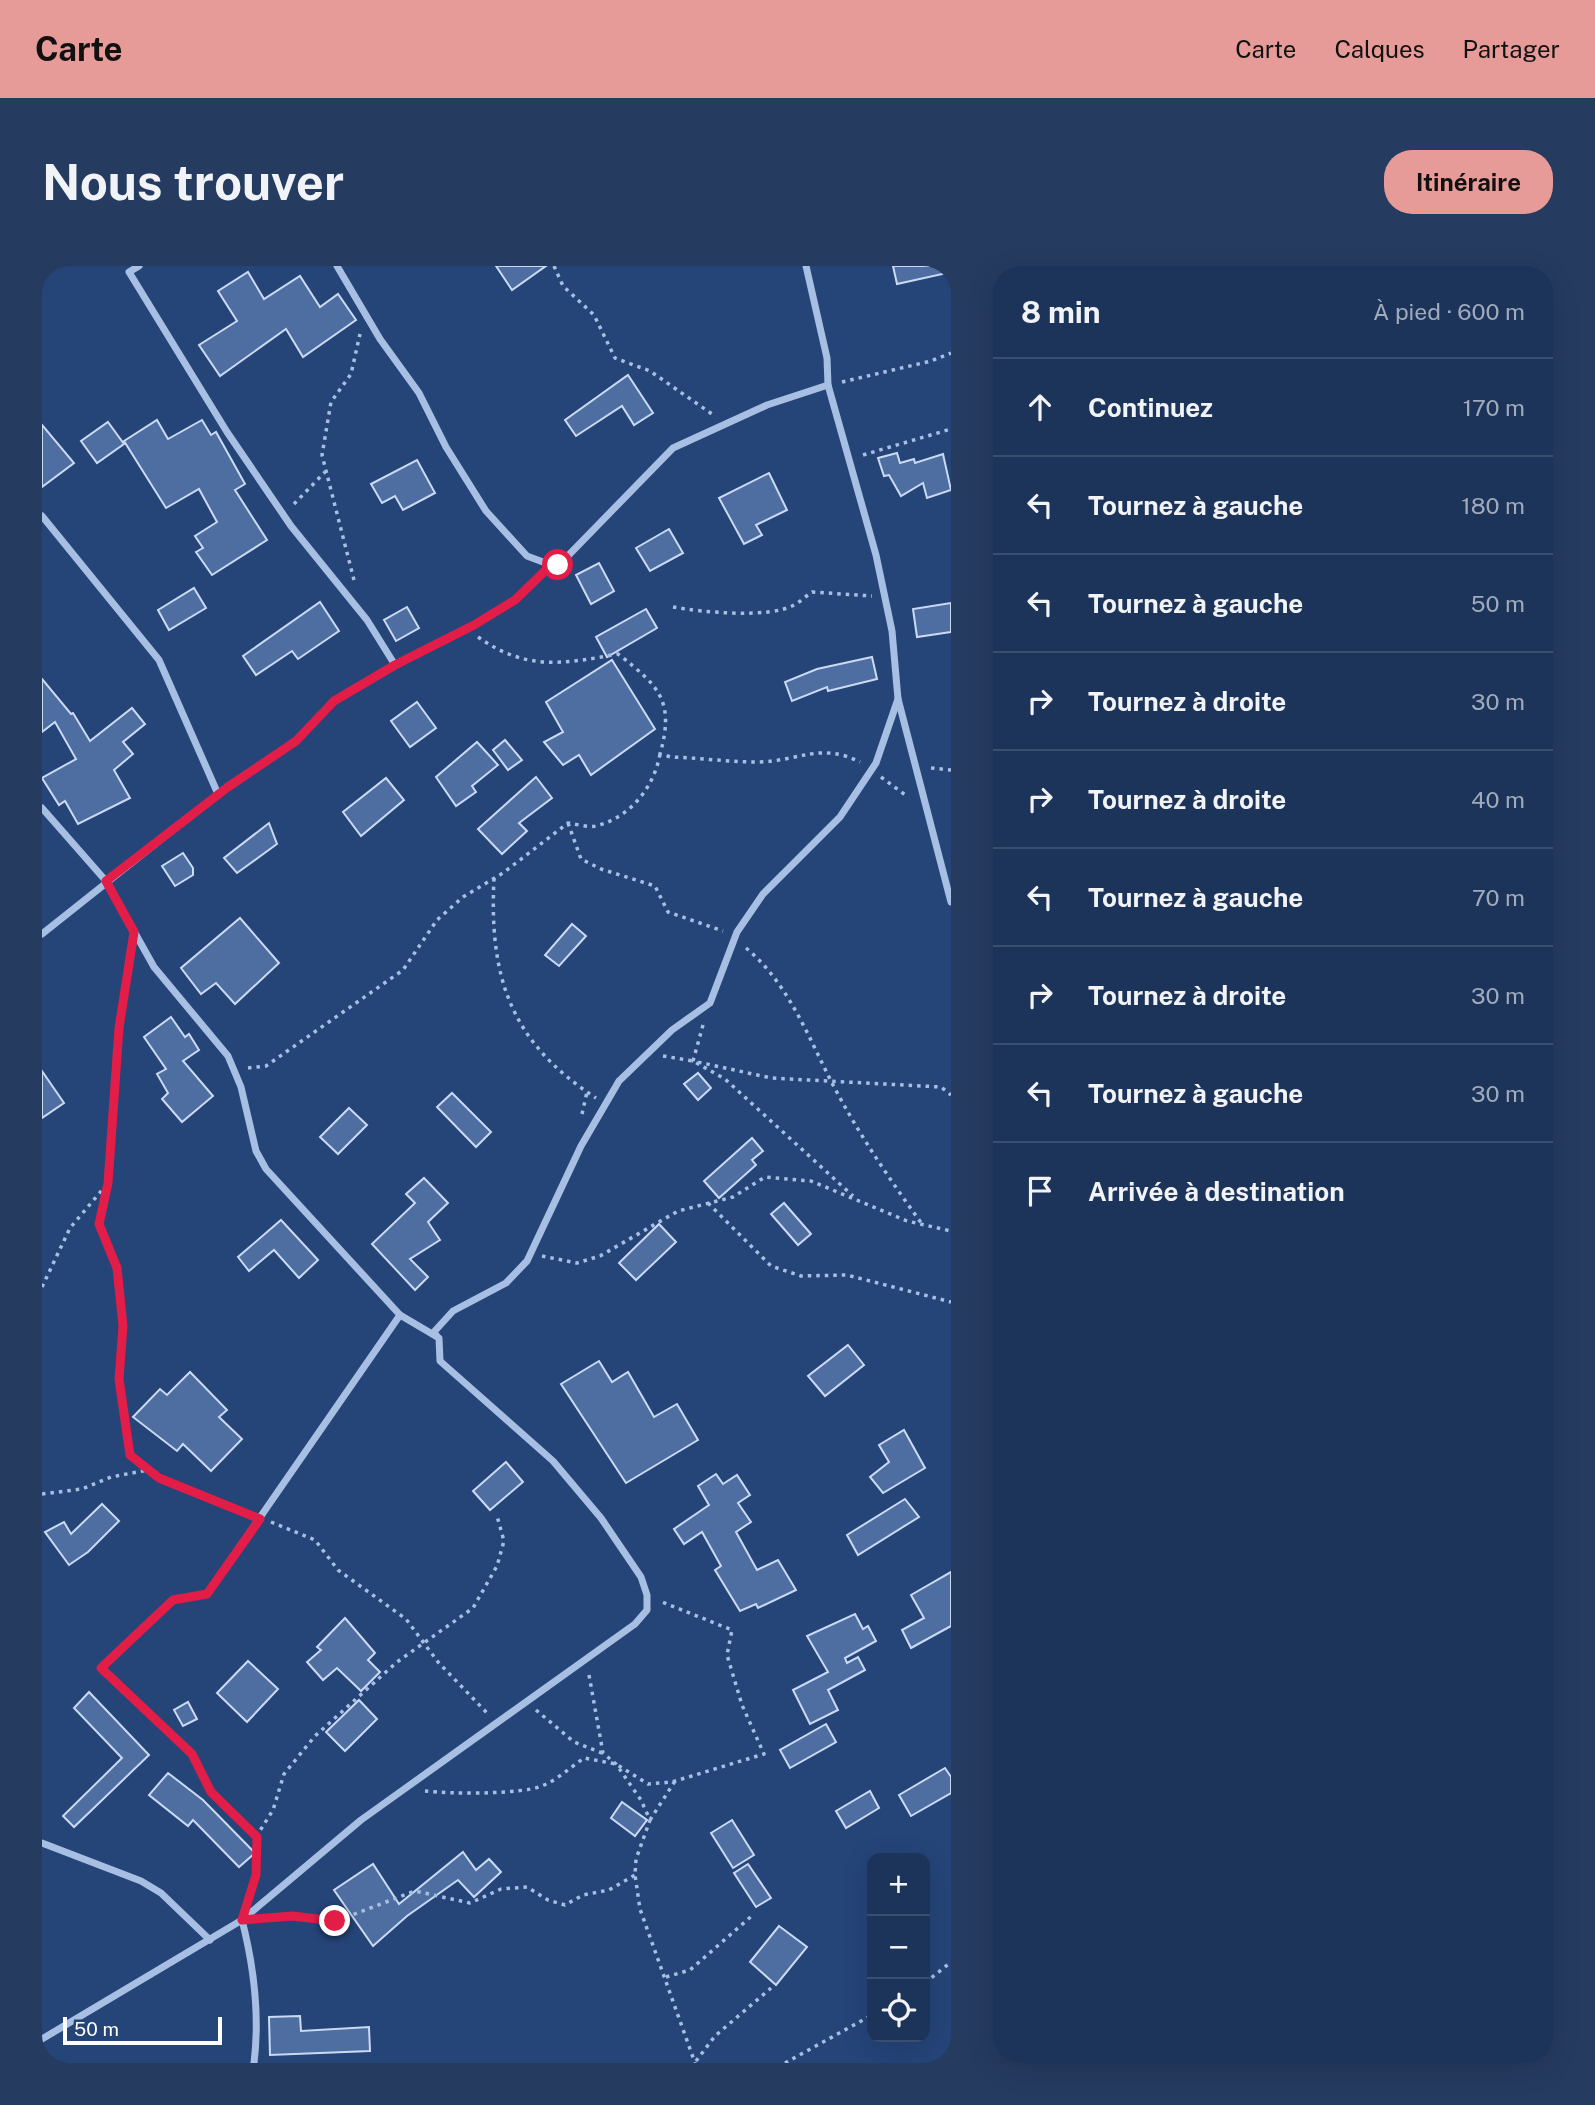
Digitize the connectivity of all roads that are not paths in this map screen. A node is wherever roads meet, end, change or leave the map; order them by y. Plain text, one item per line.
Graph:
1 (139, 266) edge
2 (337, 266) edge
3 (806, 266) edge
4 (828, 385) junction
5 (42, 516) edge
6 (551, 565) junction
7 (395, 665) junction
8 (898, 699) junction
9 (218, 794) junction
10 (42, 807) edge
11 (106, 881) junction
12 (951, 902) edge
13 (42, 934) edge
14 (400, 1315) junction
15 (439, 1338) junction
16 (129, 1641) road end
17 (42, 1843) edge
18 (242, 1920) junction
19 (210, 1940) junction
20 (42, 2039) edge
21 (254, 2063) edge

1 - 7 street
2 - 6 street
3 - 4 street
4 - 6 street
4 - 8 street
5 - 9 street
6 - 7 street
7 - 9 street
8 - 12 street
8 - 15 street
9 - 11 street
10 - 11 street
11 - 13 street
11 - 14 street
14 - 15 street
14 - 16 street
15 - 18 street
17 - 19 street
18 - 19 street
18 - 21 street
19 - 20 street

